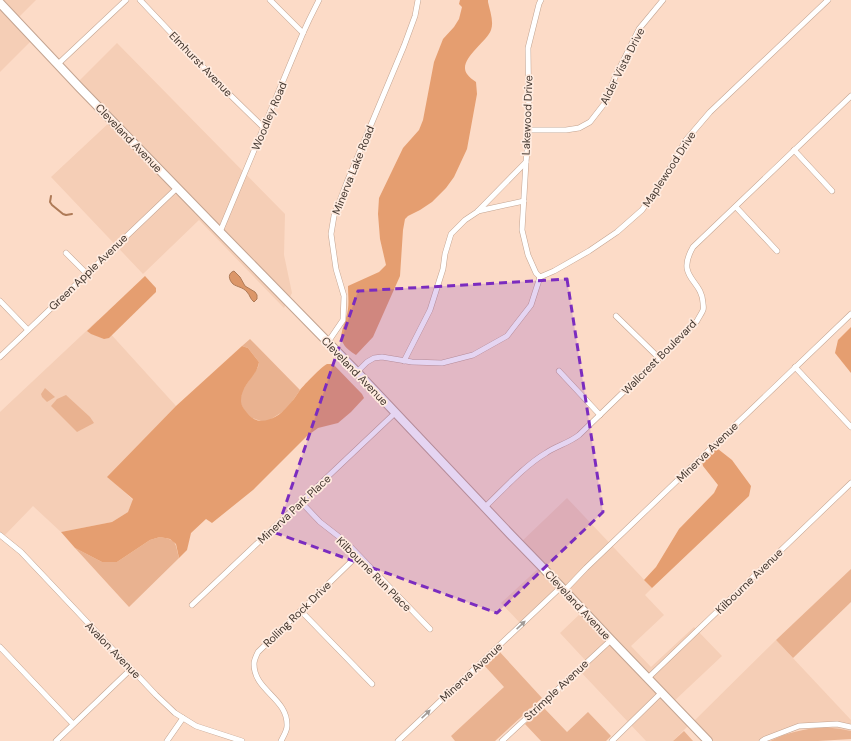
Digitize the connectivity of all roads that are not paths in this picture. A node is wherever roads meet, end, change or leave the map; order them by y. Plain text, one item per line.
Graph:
1 (126, 0) edge
2 (140, 0) edge
3 (270, 0) edge
4 (319, 0) edge
5 (418, 0) edge
6 (541, 0) edge
7 (663, 0) edge
8 (828, 0) edge
9 (0, 3) edge
10 (303, 33) junction
11 (58, 64) junction
12 (851, 96) edge
13 (264, 128) junction
14 (529, 130) junction
15 (794, 150) junction
16 (526, 162) junction
17 (177, 188) junction
18 (832, 191) dead end
19 (524, 202) junction
20 (736, 207) junction
21 (477, 212) junction
22 (220, 232) junction
23 (777, 251) dead end
24 (66, 253) dead end
25 (87, 274) junction
26 (540, 277) junction
27 (0, 301) edge
28 (851, 314) edge
29 (616, 316) dead end
30 (28, 330) junction
31 (328, 342) junction
32 (0, 357) edge
33 (659, 358) junction
34 (404, 361) junction
35 (795, 367) junction
36 (559, 371) dead end
37 (357, 372) junction
38 (395, 413) junction
39 (600, 415) junction
40 (851, 427) edge
41 (851, 483) edge
42 (301, 502) junction
43 (485, 507) junction
44 (0, 535) edge
45 (358, 555) junction
46 (563, 589) junction
47 (192, 605) dead end
48 (301, 610) junction
49 (430, 629) dead end
50 (611, 640) junction
51 (0, 647) edge
52 (131, 669) junction
53 (648, 678) junction
54 (372, 684) dead end
55 (661, 693) junction
56 (183, 718) junction
57 (73, 724) junction
58 (851, 727) edge
59 (56, 741) edge
60 (167, 741) edge
61 (242, 741) edge
62 (281, 741) edge
63 (398, 741) edge
64 (502, 741) edge
65 (612, 741) edge
66 (708, 741) edge
67 (762, 741) edge

1 - 11 street
2 - 13 street, Elmhurst Avenue
3 - 10 street
4 - 10 street, Woodley Road
5 - 31 street, Minerva Lake Road
6 - 14 street, Lakewood Drive
7 - 14 street, Alder Vista Drive
8 - 26 street, Maplewood Drive
9 - 11 main road, Cleveland Avenue
10 - 13 street, Woodley Road
11 - 17 main road, Cleveland Avenue
12 - 15 street, Wallcrest Boulevard
13 - 22 street, Woodley Road
14 - 16 street, Lakewood Drive
15 - 18 street
15 - 20 street, Wallcrest Boulevard
16 - 19 street
16 - 21 street, Lakewood Drive
17 - 22 main road, Cleveland Avenue
17 - 25 street, Green Apple Avenue
19 - 21 street, Lakewood Drive
19 - 26 street
20 - 23 street
20 - 33 street, Wallcrest Boulevard
21 - 34 street, Lakewood Drive
22 - 31 main road, Cleveland Avenue
24 - 25 street
25 - 30 street, Green Apple Avenue
26 - 34 street
27 - 30 street
28 - 35 street, Minerva Avenue
29 - 33 street
30 - 32 street, Green Apple Avenue
31 - 37 main road, Cleveland Avenue
33 - 39 street, Wallcrest Boulevard
34 - 37 street
35 - 40 street
35 - 46 street, Minerva Avenue
36 - 39 street
37 - 38 main road, Cleveland Avenue
38 - 42 street, Minerva Park Place
38 - 43 main road, Cleveland Avenue
39 - 43 street, Wallcrest Boulevard
41 - 53 street, Kilbourne Avenue
42 - 45 street, Kilbourne Run Place
42 - 47 street, Minerva Park Place
43 - 46 main road, Cleveland Avenue
44 - 52 street, Avalon Avenue
45 - 48 street, Rolling Rock Drive
45 - 49 street, Kilbourne Run Place
46 - 50 main road, Cleveland Avenue
63 -> 46 street, Minerva Avenue
48 - 54 street
48 - 62 street, Rolling Rock Drive
50 - 53 main road, Cleveland Avenue
50 - 64 street, Strimple Avenue
51 - 57 street
52 - 56 street, Avalon Avenue
52 - 57 street
53 - 55 main road, Cleveland Avenue
55 - 65 street
55 - 66 main road, Cleveland Avenue
56 - 60 street
56 - 61 street, Avalon Avenue
57 - 59 street
58 - 67 street

